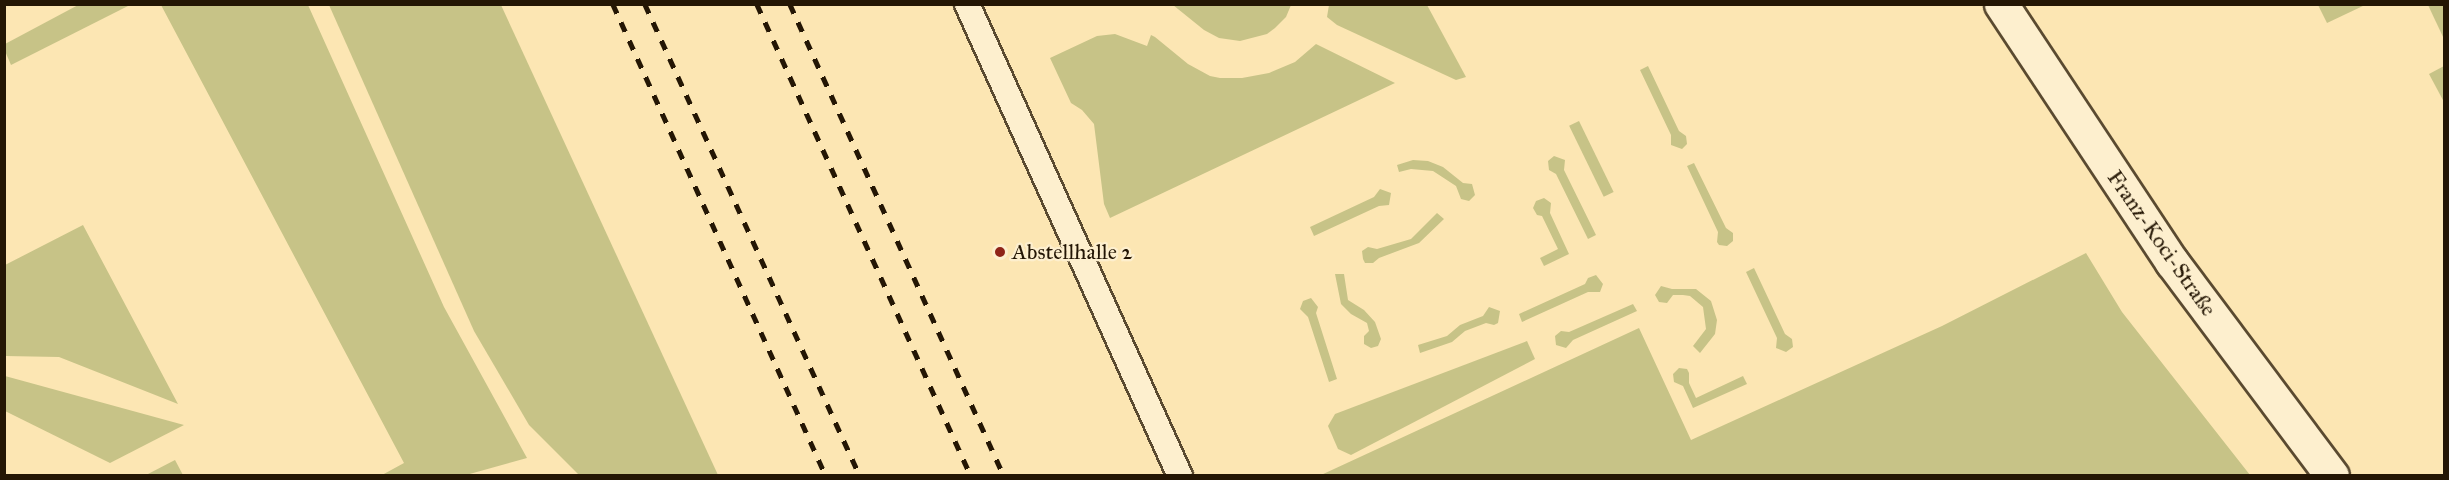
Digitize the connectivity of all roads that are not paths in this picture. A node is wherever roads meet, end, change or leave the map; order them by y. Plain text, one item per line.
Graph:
1 (967, 4) edge
2 (2001, 4) edge
3 (1180, 476) edge
4 (2331, 476) edge

1 - 3 lane
2 - 4 street, Franz-Koci-Straße

